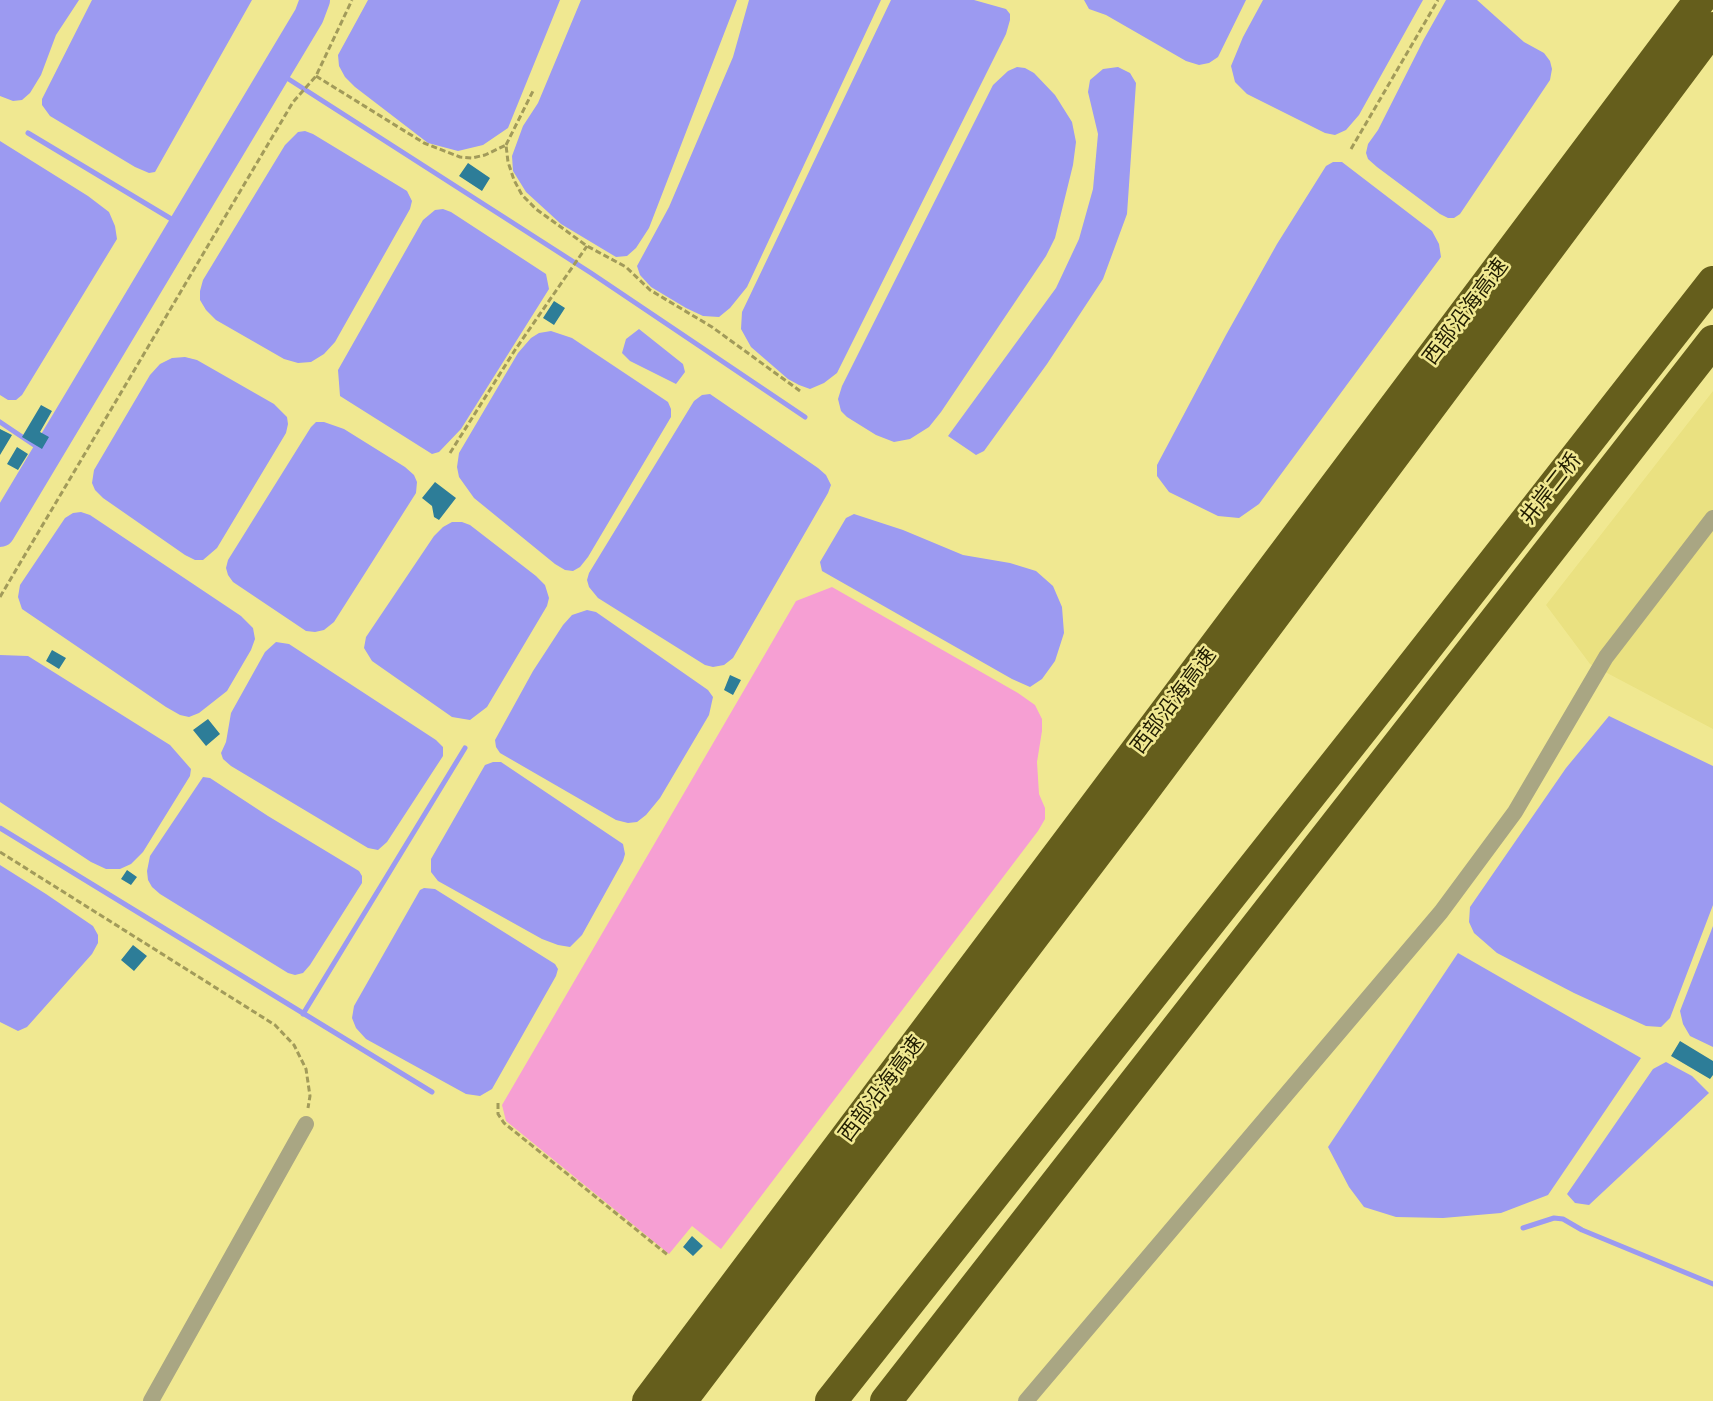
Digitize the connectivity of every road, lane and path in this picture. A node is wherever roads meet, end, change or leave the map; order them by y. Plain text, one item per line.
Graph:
1 (352, 0) edge
2 (1438, 0) edge
3 (1700, 0) edge
4 (1713, 28) edge
5 (316, 76) junction
6 (534, 89) dead end
7 (506, 145) junction
8 (1351, 149) dead end
9 (588, 246) junction
10 (1713, 282) edge
11 (1713, 341) edge
12 (800, 391) dead end
13 (450, 453) dead end
14 (1713, 518) edge
15 (0, 597) edge
16 (0, 852) edge
17 (498, 1103) dead end
18 (306, 1124) joint
19 (669, 1256) dead end
20 (151, 1401) edge
21 (646, 1401) edge
22 (681, 1401) edge
23 (831, 1401) edge
24 (886, 1401) edge
25 (1026, 1401) edge

1 - 5 path
2 - 8 path
3 - 21 highway, 西部沿海高速
4 - 22 highway, 西部沿海高速
5 - 7 path
5 - 15 path
6 - 7 path
7 - 9 path
9 - 12 path
9 - 13 path
10 - 23 highway, 井岸二桥
11 - 24 highway, 井岸二桥
14 - 25 street
16 - 18 path
17 - 19 path
18 - 20 street

